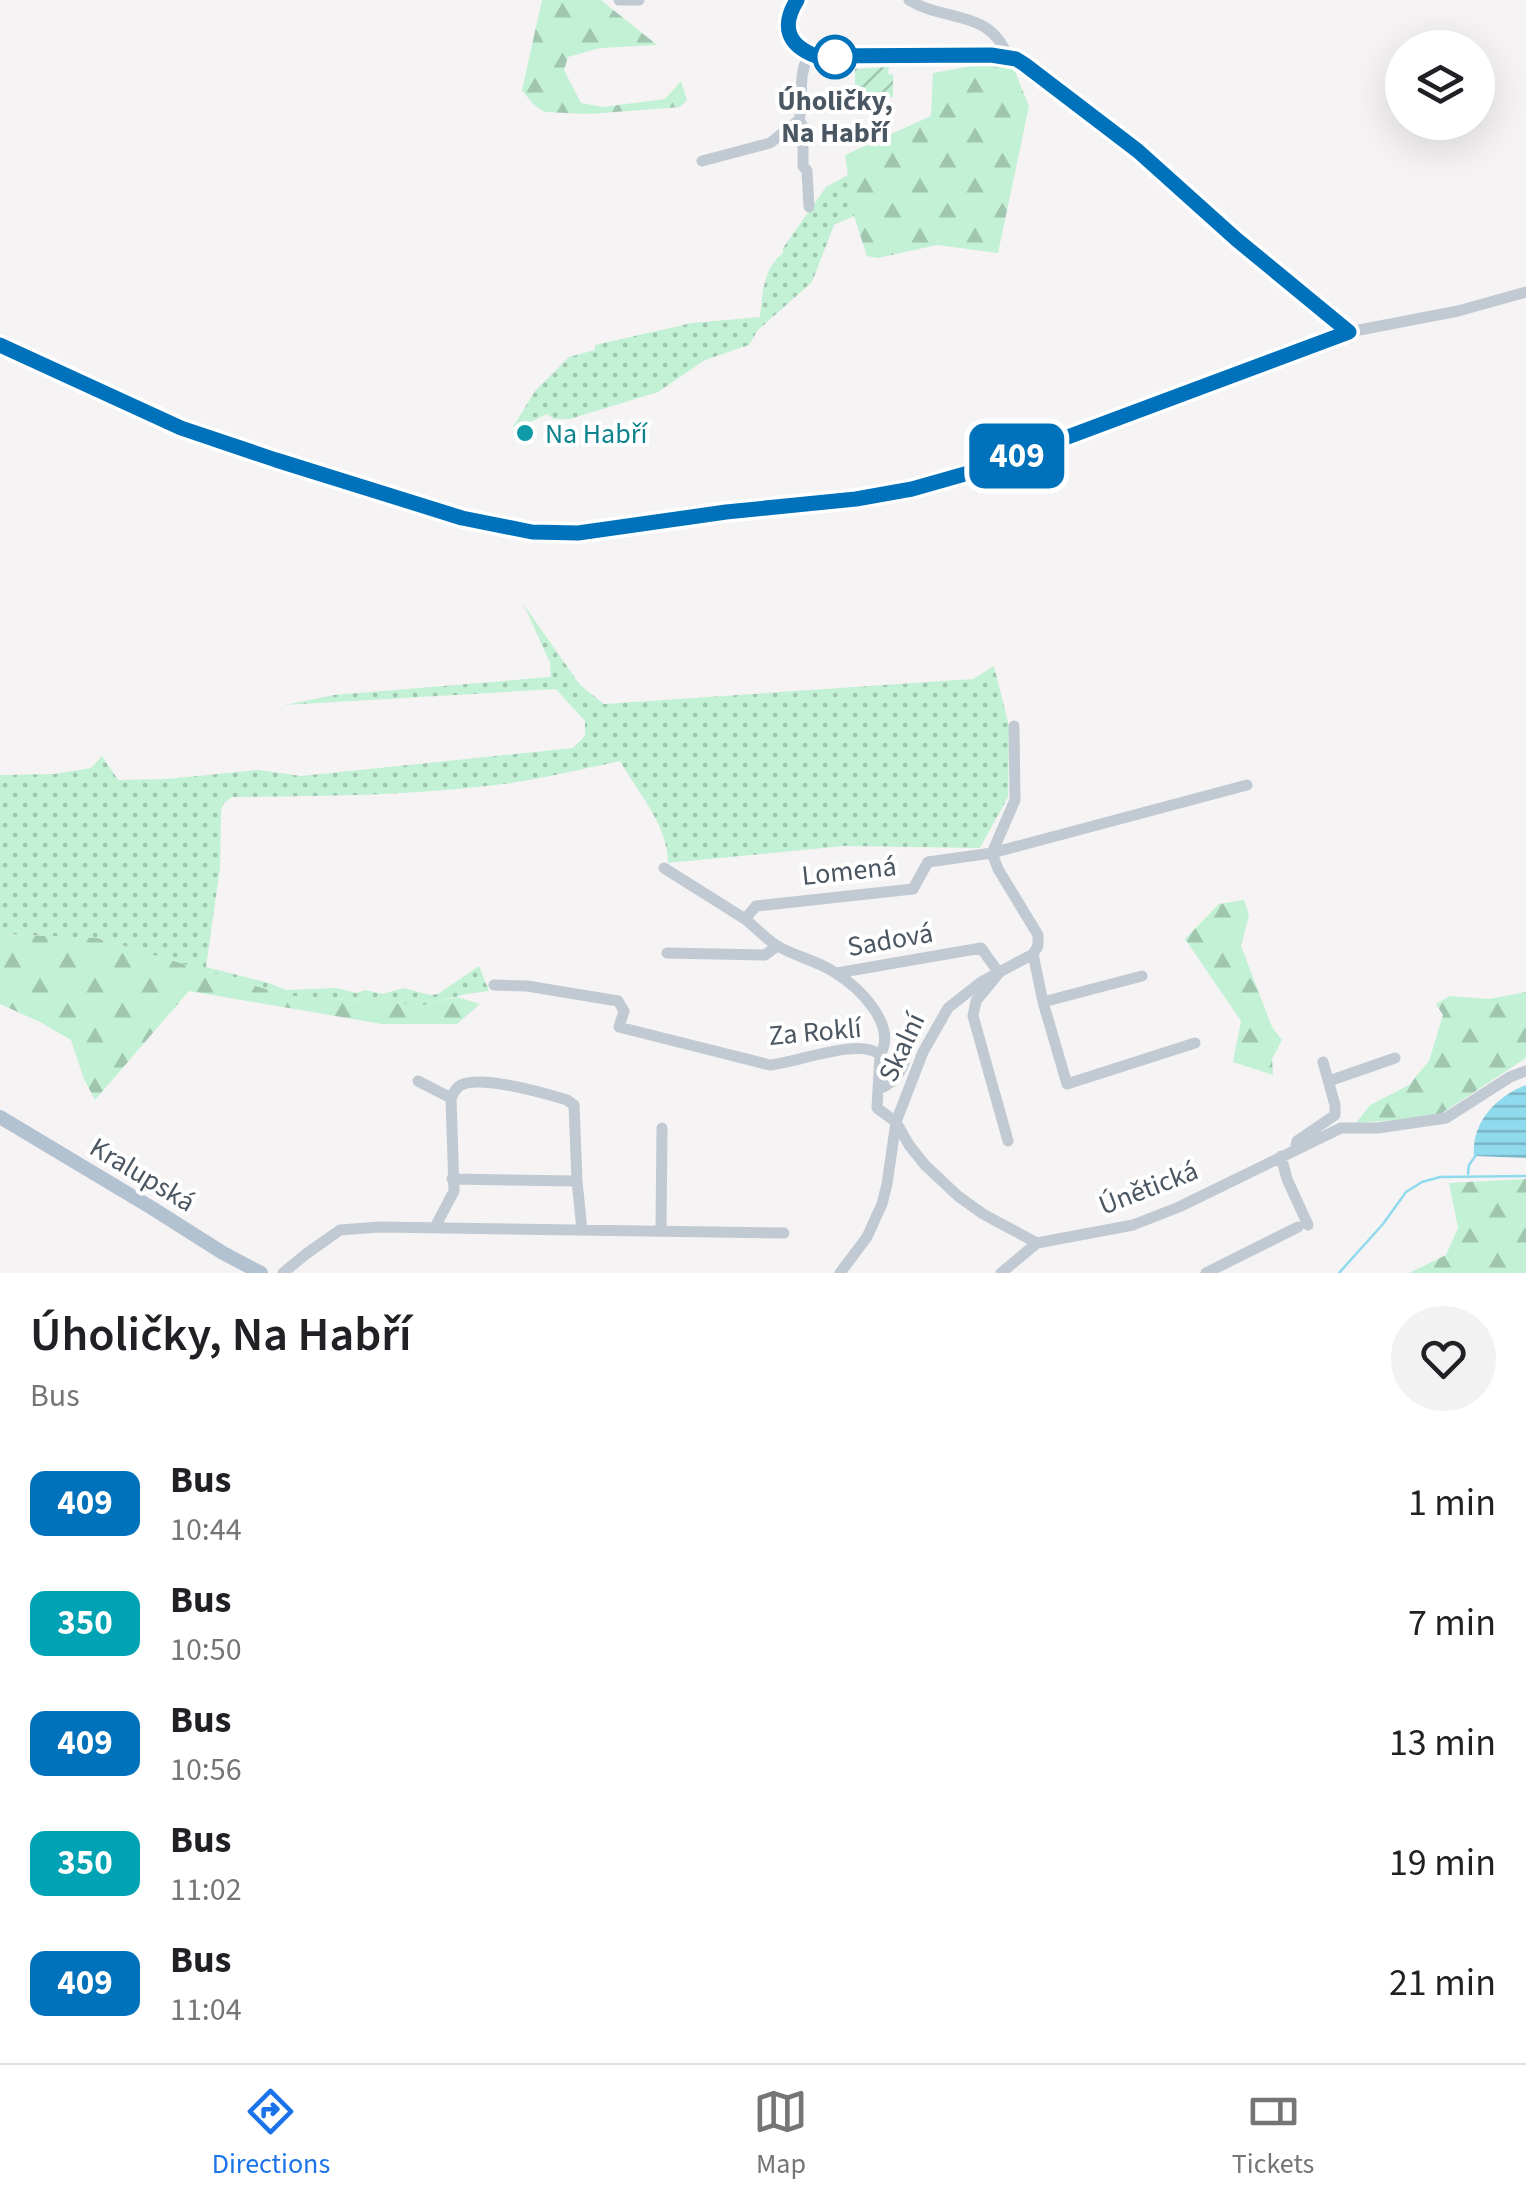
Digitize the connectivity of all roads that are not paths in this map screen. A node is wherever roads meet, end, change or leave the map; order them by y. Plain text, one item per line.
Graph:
1 (619, 0) edge
2 (639, 0) edge
3 (795, 0) edge
4 (909, 0) edge
5 (809, 54) junction
6 (1008, 57) junction
7 (799, 120) junction
8 (702, 161) dead end
9 (808, 208) dead end
10 (1526, 292) edge
11 (1349, 332) junction
12 (0, 345) edge
13 (1014, 726) dead end
14 (1246, 785) dead end
15 (992, 853) junction
16 (664, 868) dead end
17 (745, 919) junction
18 (777, 946) junction
19 (667, 954) dead end
20 (1033, 954) junction
21 (836, 973) junction
22 (999, 973) junction
23 (1142, 976) dead end
24 (494, 985) dead end
25 (1042, 1002) junction
26 (620, 1028) junction
27 (912, 1028) dead end
28 (616, 1041) dead end
29 (1195, 1043) dead end
30 (880, 1055) junction
31 (1394, 1058) dead end
32 (1324, 1062) dead end
33 (1526, 1070) edge
34 (1329, 1081) junction
35 (418, 1082) dead end
36 (878, 1089) junction
37 (452, 1098) junction
38 (0, 1117) edge
39 (896, 1122) junction
40 (662, 1128) dead end
41 (1008, 1141) dead end
42 (1296, 1150) junction
43 (1281, 1156) junction
44 (452, 1179) junction
45 (577, 1181) junction
46 (435, 1227) junction
47 (582, 1230) junction
48 (662, 1230) junction
49 (784, 1233) dead end
50 (1037, 1242) junction
51 (261, 1273) edge
52 (283, 1273) edge
53 (840, 1273) edge
54 (1002, 1273) edge
55 (1206, 1273) edge

1 - 2 street
3 - 5 street
4 - 6 street
5 - 6 street
5 - 7 street
6 - 11 street
7 - 8 street
7 - 9 street
10 - 11 street
11 - 12 street
13 - 15 street
14 - 15 street
15 - 17 street, Lomená
15 - 20 street
16 - 17 street
17 - 18 street
18 - 19 street
18 - 21 street, Sadová
20 - 22 street, Skalní
20 - 25 street
21 - 22 street, Sadová
21 - 30 street
22 - 39 street, Skalní
22 - 41 street
23 - 25 street
24 - 26 street
25 - 29 street
26 - 28 street
26 - 30 street, Za Roklí
27 - 36 street
30 - 36 street, Za Roklí
31 - 34 street
32 - 34 street
33 - 42 street, Únětická
34 - 42 street
35 - 37 street
36 - 39 street
37 - 44 street
37 - 45 street
38 - 51 main road, Kralupská
39 - 50 street
39 - 53 street, Skalní
40 - 48 street
42 - 43 street, Únětická
43 - 50 street, Únětická
43 - 55 street
44 - 45 street
44 - 46 street
45 - 47 street
46 - 47 street
46 - 52 street
47 - 48 street
48 - 49 street
50 - 54 street

